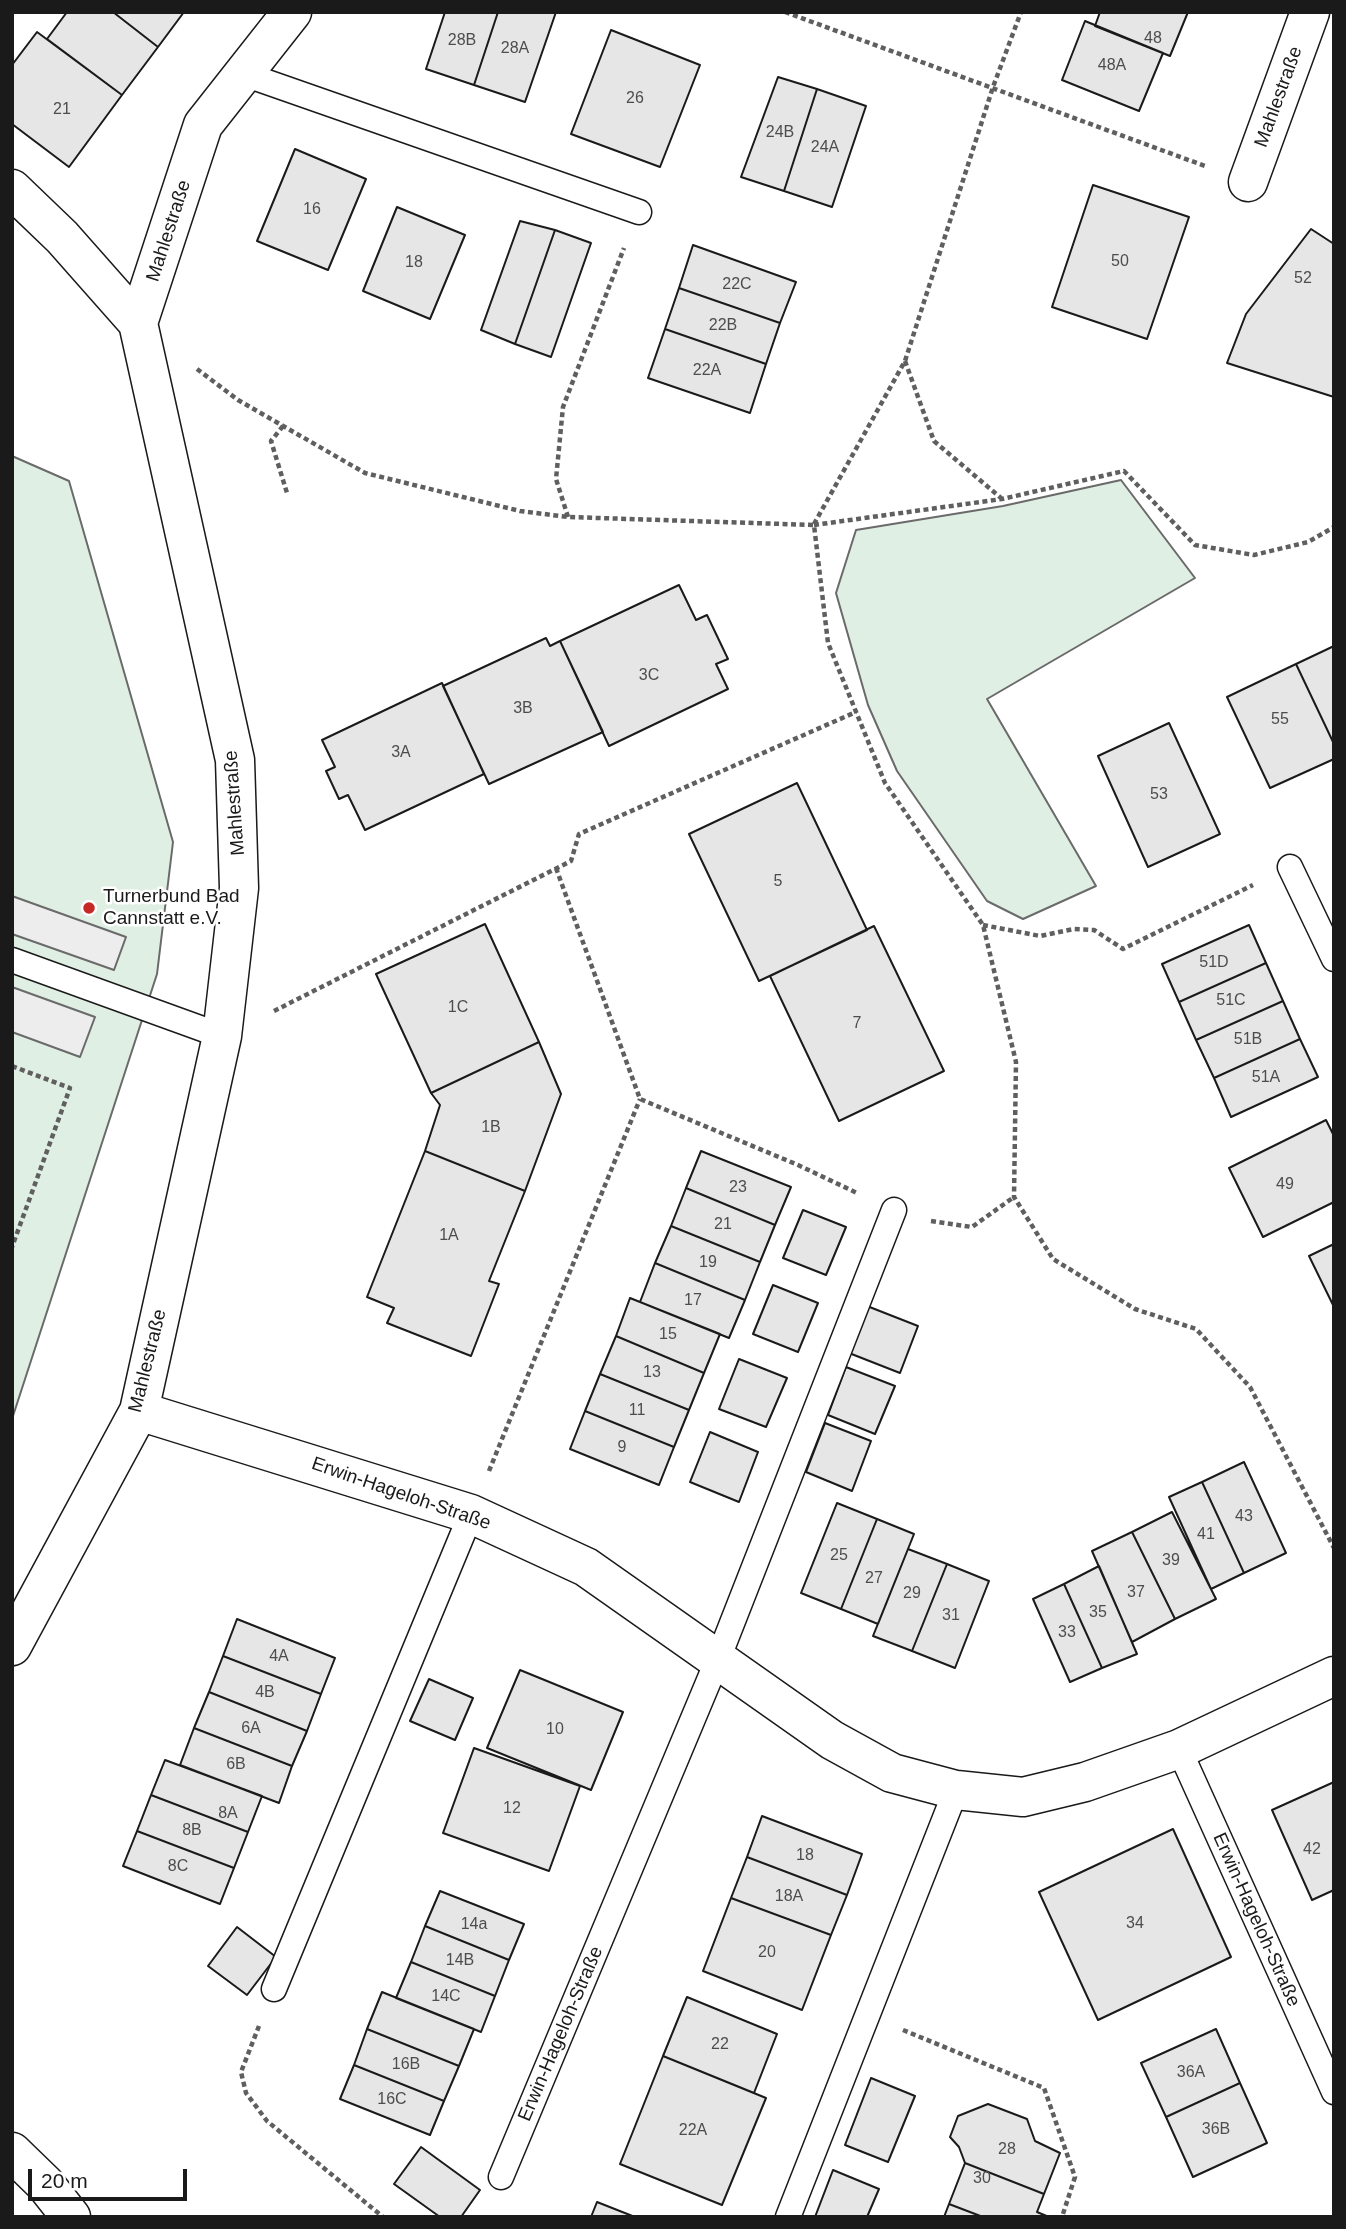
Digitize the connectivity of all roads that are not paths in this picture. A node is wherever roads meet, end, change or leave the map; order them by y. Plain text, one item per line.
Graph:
1 (292, 12) edge
2 (1310, 12) edge
3 (244, 74) junction
4 (1248, 182) road end
5 (12, 189) edge
6 (639, 212) road end
7 (138, 323) junction
8 (1290, 867) road end
9 (1334, 959) edge
10 (12, 960) edge
11 (222, 1036) junction
12 (894, 1210) road end
13 (139, 1411) junction
14 (471, 1514) junction
15 (12, 1646) edge
16 (718, 1659) junction
17 (1334, 1676) edge
18 (1179, 1749) junction
19 (956, 1790) junction
20 (274, 1989) road end
21 (1334, 2092) edge
22 (12, 2152) edge
23 (501, 2177) dead end
24 (71, 2217) edge
25 (788, 2217) edge

1 - 3 street, Mahlestraße
2 - 4 street, Mahlestraße
3 - 6 lane
3 - 7 street, Mahlestraße
5 - 7 street
7 - 11 street, Mahlestraße
8 - 9 lane
10 - 11 lane
11 - 13 street, Mahlestraße
12 - 16 lane, Erwin-Hageloh-Straße
13 - 14 street, Erwin-Hageloh-Straße
13 - 15 street, Mahlestraße
14 - 16 street, Erwin-Hageloh-Straße
14 - 20 lane
16 - 19 street, Erwin-Hageloh-Straße
16 - 23 lane, Erwin-Hageloh-Straße
17 - 18 street, Erwin-Hageloh-Straße
18 - 19 street, Erwin-Hageloh-Straße
18 - 21 lane, Erwin-Hageloh-Straße
19 - 25 lane
22 - 24 street

